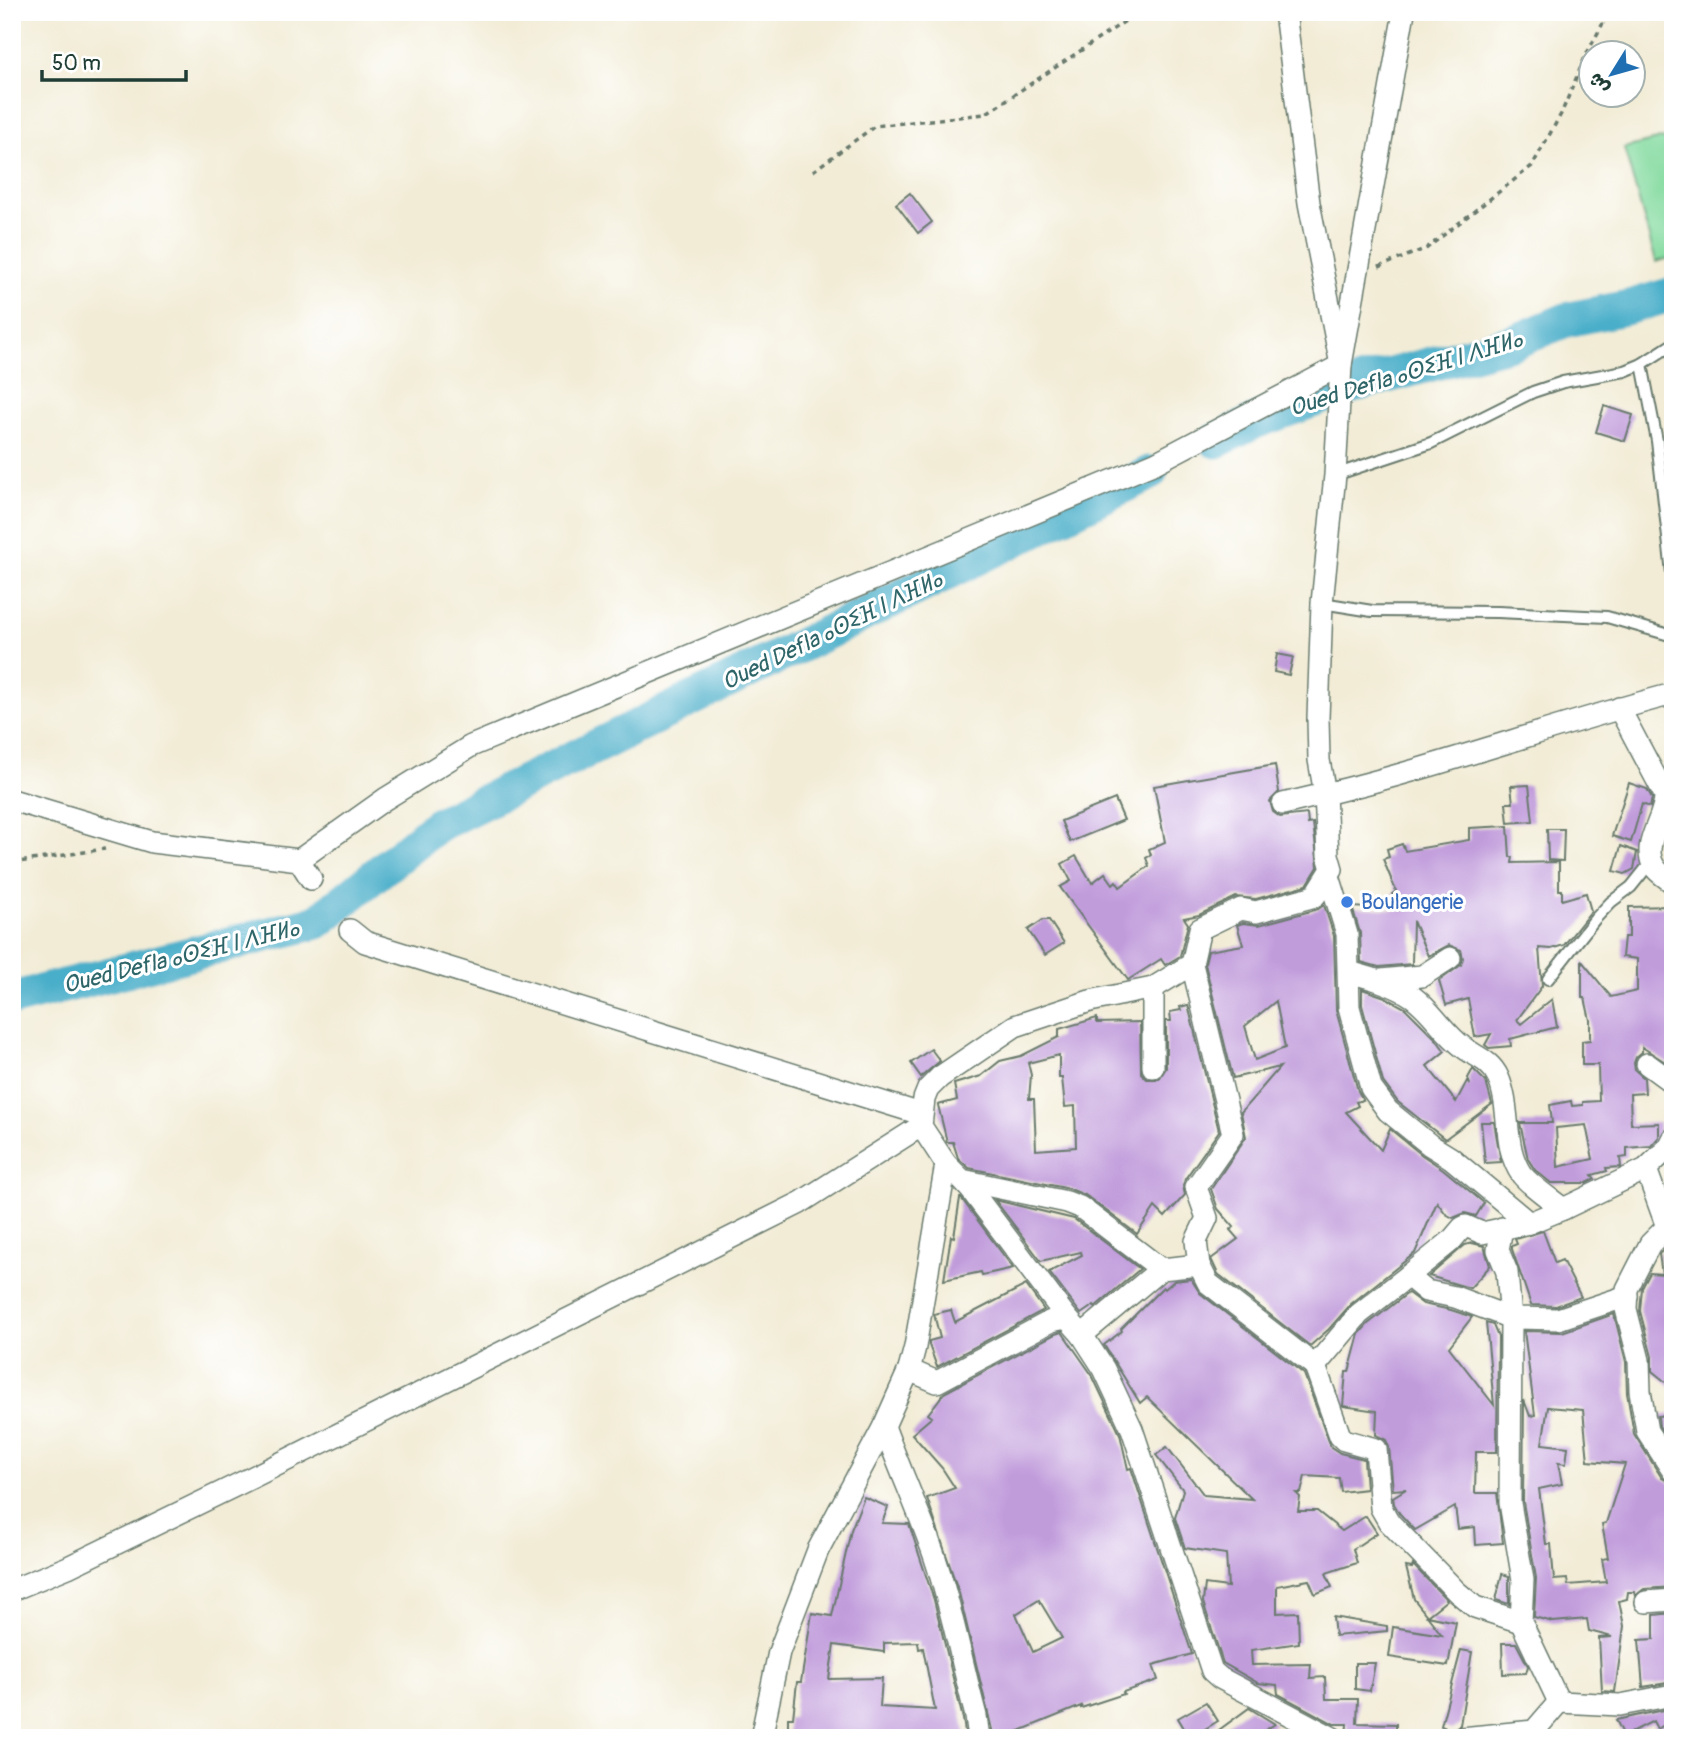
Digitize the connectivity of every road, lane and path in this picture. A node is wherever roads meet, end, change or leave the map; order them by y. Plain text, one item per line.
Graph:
1 (1139, 12) edge
2 (1285, 12) edge
3 (1404, 12) edge
4 (1609, 12) edge
5 (813, 171) dead end
6 (1357, 275) junction
7 (1324, 281) junction
8 (1673, 344) edge
9 (1642, 364) junction
10 (1341, 365) junction
11 (1335, 469) junction
12 (1673, 582) edge
13 (1322, 603) junction
14 (1673, 636) edge
15 (1673, 694) edge
16 (1619, 708) junction
17 (1325, 794) junction
18 (12, 800) edge
19 (1283, 804) dead end
20 (114, 848) dead end
21 (299, 860) junction
22 (1651, 862) junction
23 (12, 863) edge
24 (1329, 876) junction
25 (311, 879) dead end
26 (1673, 883) edge
27 (350, 930) dead end
28 (1450, 958) dead end
29 (1192, 964) junction
30 (1349, 972) junction
31 (1548, 979) dead end
32 (1380, 980) junction
33 (1153, 988) junction
34 (1647, 1064) dead end
35 (1153, 1067) dead end
36 (1673, 1083) edge
37 (921, 1120) junction
38 (1673, 1139) edge
39 (946, 1164) junction
40 (1646, 1169) junction
41 (962, 1180) junction
42 (1563, 1209) junction
43 (1529, 1223) junction
44 (1502, 1228) junction
45 (1670, 1228) edge
46 (1199, 1265) junction
47 (1161, 1269) junction
48 (1408, 1276) junction
49 (1627, 1296) junction
50 (1067, 1318) junction
51 (1511, 1318) junction
52 (1082, 1335) junction
53 (1315, 1366) junction
54 (909, 1370) junction
55 (884, 1426) junction
56 (1673, 1471) edge
57 (12, 1590) edge
58 (1673, 1600) edge
59 (1646, 1602) dead end
60 (1521, 1622) junction
61 (1673, 1695) edge
62 (1559, 1702) junction
63 (761, 1738) edge
64 (979, 1738) edge
65 (1333, 1738) edge
66 (1461, 1738) edge

1 - 5 path
2 - 7 street
3 - 6 street
4 - 6 path
6 - 7 street
6 - 10 street
7 - 10 street
8 - 9 lane
9 - 11 lane
9 - 12 lane
10 - 11 street
10 - 21 street
11 - 13 street
13 - 14 lane
13 - 17 street
15 - 16 street
16 - 17 street
16 - 22 street
17 - 19 street
17 - 24 street
18 - 21 street
20 - 23 path
21 - 25 street
22 - 26 street
22 - 31 lane
24 - 29 street
24 - 30 street
27 - 37 street
28 - 32 street
29 - 33 street
29 - 46 street
30 - 32 street
30 - 43 street
32 - 42 street
33 - 35 street
33 - 37 street
34 - 36 street
37 - 39 street
37 - 57 street
38 - 40 street
39 - 41 street
39 - 54 street
40 - 42 street
40 - 45 street
41 - 47 street
41 - 50 street
42 - 43 street
43 - 44 street
44 - 48 street
44 - 51 street
45 - 49 street
46 - 47 street
46 - 53 street
47 - 52 street
48 - 51 street
48 - 53 street
49 - 51 street
49 - 56 street
50 - 52 street
50 - 54 street
51 - 60 street
52 - 65 street
53 - 60 street
54 - 55 street
55 - 63 street
55 - 64 street
58 - 59 street
60 - 62 street
61 - 62 street
62 - 66 street

